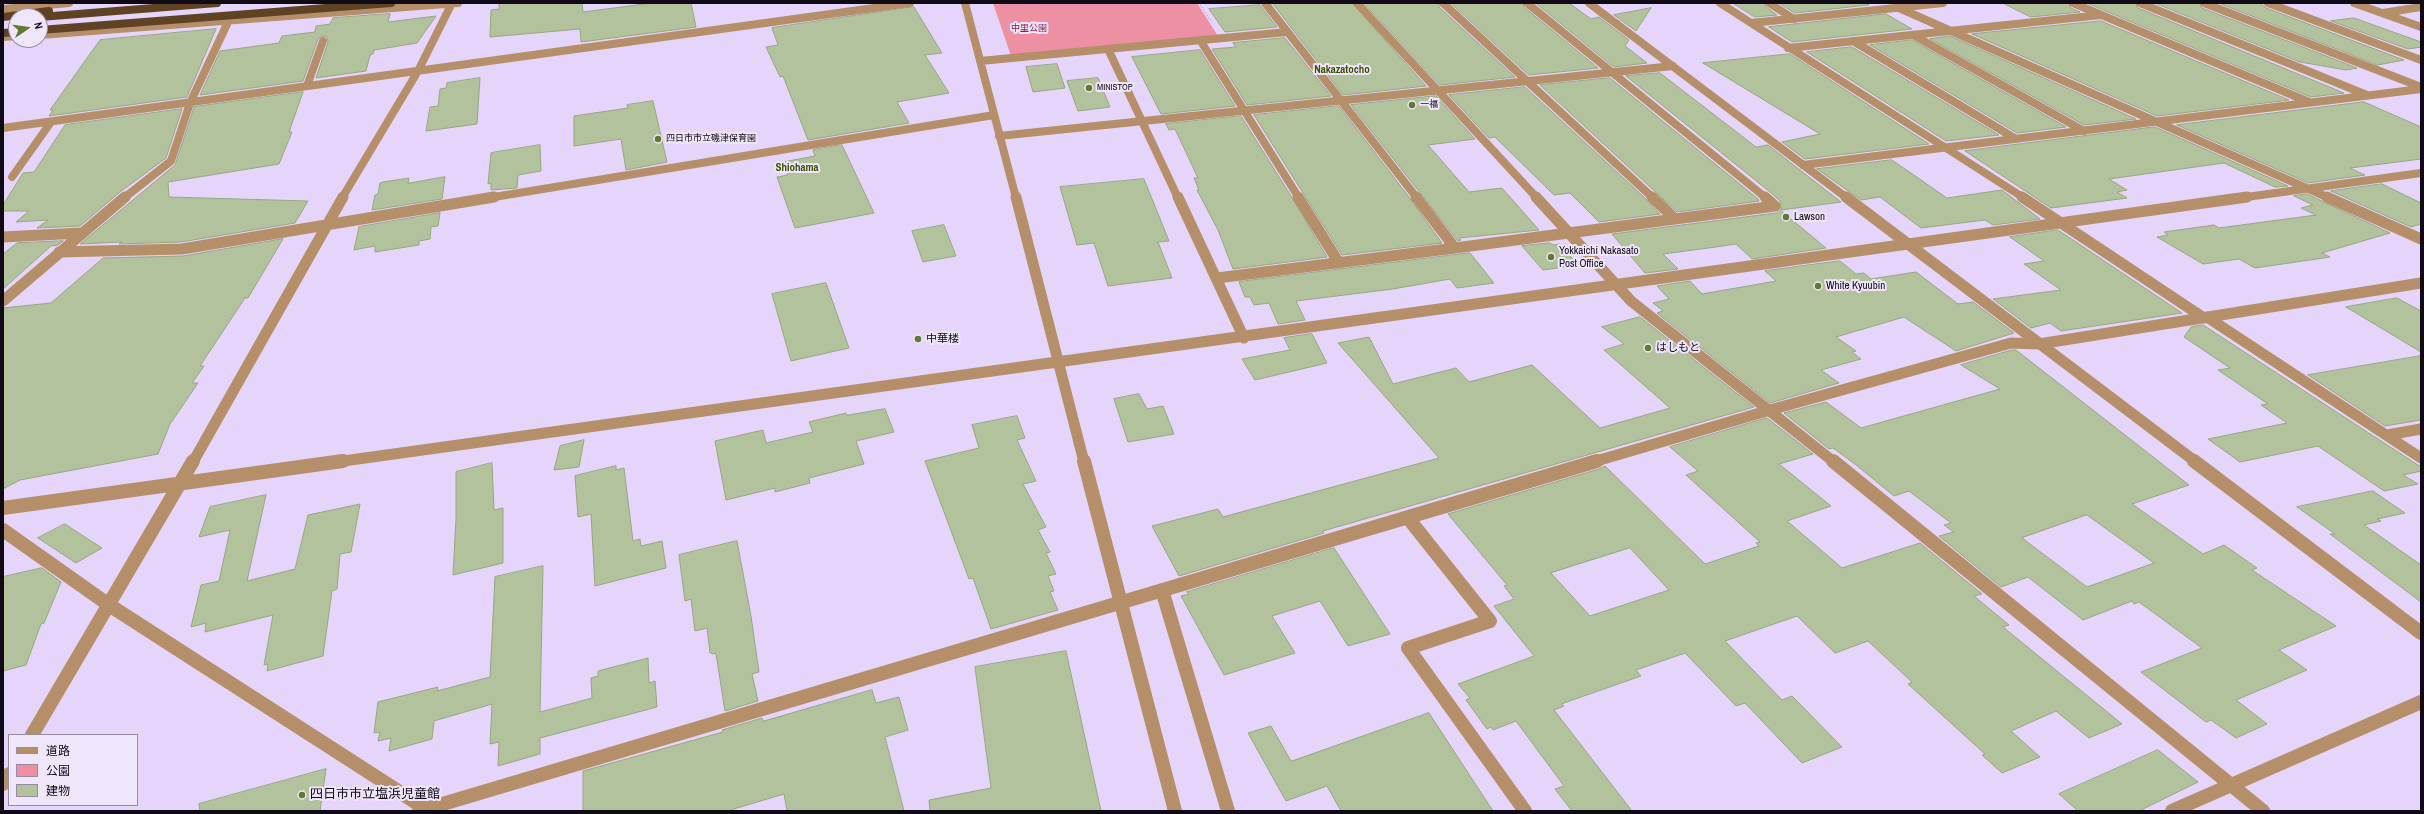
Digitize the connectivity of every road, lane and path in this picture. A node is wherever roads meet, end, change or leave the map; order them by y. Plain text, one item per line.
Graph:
1 (69, 3) edge
2 (149, 3) edge
3 (217, 3) edge
4 (317, 3) edge
5 (391, 3) edge
6 (452, 3) edge
7 (458, 3) edge
8 (910, 3) edge
9 (965, 3) edge
10 (1265, 3) edge
11 (1358, 3) edge
12 (1443, 3) edge
13 (1527, 3) edge
14 (1589, 3) edge
15 (1720, 3) edge
16 (1769, 3) edge
17 (1887, 3) edge
18 (1943, 3) edge
19 (2073, 3) edge
20 (2140, 3) edge
21 (2204, 3) edge
22 (2268, 3) edge
23 (2354, 3) edge
24 (2421, 7) edge
25 (3, 8) edge
26 (1898, 8) junction
27 (2382, 13) junction
28 (2101, 15) junction
29 (48, 16) edge
30 (3, 18) edge
31 (1794, 19) junction
32 (228, 22) junction
33 (1751, 23) junction
34 (48, 24) edge
35 (2421, 27) edge
36 (48, 29) edge
37 (1951, 31) junction
38 (1287, 32) junction
39 (48, 34) edge
40 (1913, 35) junction
41 (1200, 40) junction
42 (323, 41) dead end
43 (1853, 41) junction
44 (1788, 48) junction
45 (1108, 49) junction
46 (2421, 60) edge
47 (980, 61) junction
48 (1673, 66) junction
49 (418, 71) junction
50 (1611, 72) junction
51 (1527, 81) junction
52 (307, 86) junction
53 (2421, 88) edge
54 (1438, 91) junction
55 (2368, 95) junction
56 (1341, 101) junction
57 (190, 103) junction
58 (2310, 103) junction
59 (1243, 111) junction
60 (994, 115) junction
61 (51, 122) junction
62 (1141, 122) junction
63 (2157, 122) junction
64 (3, 128) edge
65 (2084, 130) junction
66 (999, 136) junction
67 (2016, 139) junction
68 (1945, 148) junction
69 (1803, 165) junction
70 (2421, 173) edge
71 (12, 177) dead end
72 (2310, 189) junction
73 (1676, 219) junction
74 (2062, 224) junction
75 (326, 226) junction
76 (1570, 233) junction
77 (81, 234) junction
78 (3, 237) edge
79 (2421, 239) edge
80 (1911, 246) junction
81 (1455, 248) junction
82 (59, 252) junction
83 (1339, 263) junction
84 (1217, 278) junction
85 (2421, 283) edge
86 (1617, 286) junction
87 (3, 301) edge
88 (2205, 317) junction
89 (1244, 338) junction
90 (2038, 344) junction
91 (1057, 363) junction
92 (1770, 410) junction
93 (2421, 429) edge
94 (2387, 435) junction
95 (2421, 458) edge
96 (181, 483) junction
97 (3, 508) edge
98 (1408, 518) junction
99 (3, 530) edge
100 (1162, 590) junction
101 (1121, 602) junction
102 (108, 605) junction
103 (2421, 633) edge
104 (2421, 702) edge
105 (33, 734) edge
106 (2230, 784) junction
107 (425, 810) edge
108 (1175, 811) edge
109 (1228, 811) edge
110 (1524, 811) edge
111 (2172, 811) edge
112 (2263, 811) edge

1 - 25 street
2 - 30 highway
3 - 29 highway
4 - 34 highway
5 - 36 highway
6 - 7 street
6 - 32 street
6 - 49 street
8 - 49 street
9 - 47 street
10 - 38 street
11 - 54 street
12 - 51 street
13 - 50 street
14 - 48 street
15 - 33 street
16 - 31 street
17 - 26 street
18 - 26 street
19 - 28 street
20 - 55 street
21 - 53 street
22 - 46 street
23 - 27 street
24 - 27 street
26 - 31 street
26 - 37 street
27 - 35 street
28 - 37 street
28 - 58 street
31 - 33 street
32 - 39 street
32 - 57 street
33 - 44 street
37 - 40 street
37 - 63 street
38 - 41 street
38 - 56 street
40 - 43 street
40 - 65 street
41 - 45 street
41 - 59 street
42 - 52 street
43 - 44 street
43 - 67 street
44 - 68 street
45 - 47 street
45 - 62 street
47 - 60 street
48 - 50 street
48 - 69 street
49 - 52 street
49 - 75 street
50 - 51 street
50 - 73 street
51 - 54 street
51 - 73 street
52 - 57 street
53 - 55 street
54 - 56 street
54 - 76 street
55 - 58 street
56 - 59 street
56 - 81 street
57 - 61 street
57 - 77 street
58 - 63 street
59 - 62 street
59 - 83 street
60 - 66 street
60 - 75 street
61 - 64 street
61 - 71 street
62 - 66 street
62 - 84 street
63 - 65 street
63 - 72 street
65 - 67 street
66 - 91 street
67 - 68 street
68 - 69 street
68 - 74 street
69 - 80 street
70 - 72 street
72 - 74 street
72 - 79 street
73 - 76 street
74 - 80 street
74 - 88 street
75 - 82 street
75 - 96 street
76 - 81 street
76 - 86 street
77 - 78 street
77 - 82 street
80 - 86 street
80 - 90 street
81 - 83 street
82 - 87 street
83 - 84 street
84 - 89 street
85 - 88 street
86 - 89 street
86 - 92 street
88 - 90 street
88 - 94 street
89 - 91 street
90 - 92 street
90 - 103 street
91 - 96 street
91 - 101 street
92 - 98 street
92 - 106 street
93 - 94 street
94 - 95 street
96 - 97 street
96 - 102 street
98 - 100 street
98 - 110 street
99 - 102 street
100 - 101 street
100 - 109 street
101 - 107 street
101 - 108 street
102 - 105 street
102 - 107 street
104 - 106 street
106 - 111 street
106 - 112 street

